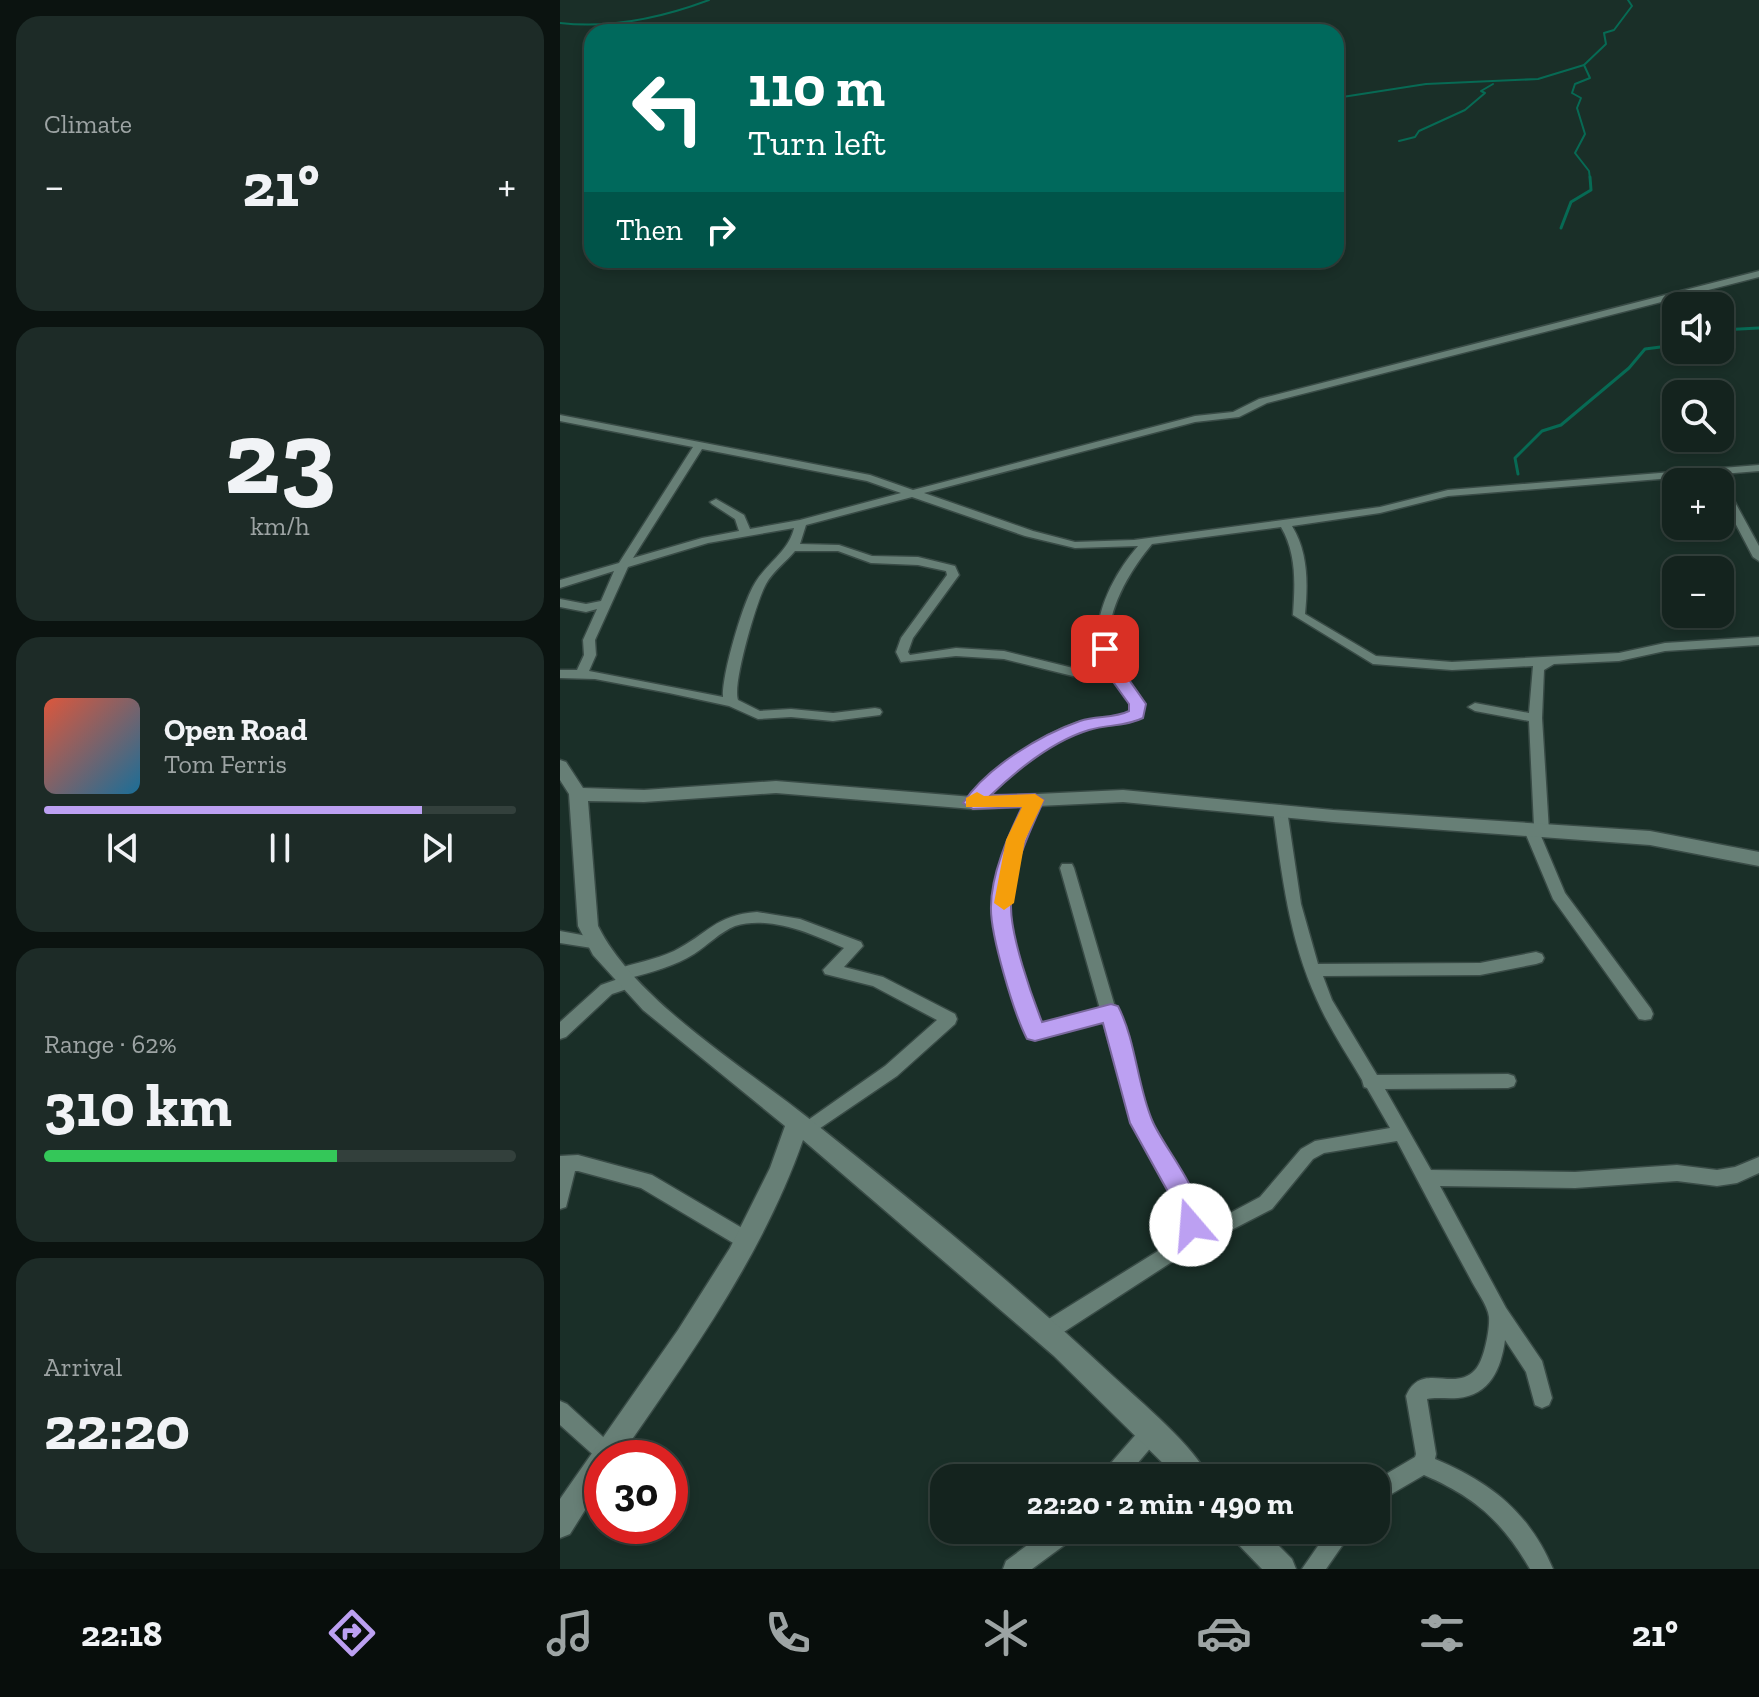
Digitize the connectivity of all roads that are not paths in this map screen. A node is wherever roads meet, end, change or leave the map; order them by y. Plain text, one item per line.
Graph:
1 (1759, 274) edge
2 (560, 418) edge
3 (699, 445) junction
4 (1759, 468) edge
5 (1734, 475) edge
6 (1662, 483) edge
7 (917, 493) junction
8 (716, 502) dead end
9 (1734, 511) edge
10 (1284, 522) junction
11 (801, 523) junction
12 (745, 532) junction
13 (1148, 542) junction
14 (794, 547) junction
15 (1759, 557) edge
16 (623, 565) junction
17 (560, 584) edge
18 (560, 603) edge
19 (604, 604) junction
20 (1759, 641) edge
21 (1547, 661) junction
22 (1115, 672) junction
23 (582, 673) junction
24 (560, 674) edge
25 (733, 703) junction
26 (1475, 707) dead end
27 (875, 712) dead end
28 (1535, 718) junction
29 (560, 766) edge
30 (578, 794) junction
31 (1035, 800) junction
32 (973, 803) junction
33 (1280, 810) junction
34 (1537, 830) junction
35 (1759, 859) edge
36 (1067, 868) dead end
37 (560, 937) edge
38 (592, 942) junction
39 (1536, 958) dead end
40 (1314, 970) junction
41 (624, 978) junction
42 (1111, 1012) junction
43 (1645, 1014) dead end
44 (560, 1032) edge
45 (1508, 1081) dead end
46 (1370, 1082) junction
47 (802, 1126) junction
48 (1402, 1133) junction
49 (563, 1164) edge
50 (1759, 1165) edge
51 (1425, 1178) junction
52 (560, 1201) edge
53 (747, 1241) junction
54 (1173, 1252) junction
55 (1499, 1314) junction
56 (1046, 1332) junction
57 (1542, 1398) dead end
58 (560, 1411) edge
59 (1152, 1431) junction
60 (588, 1440) edge
61 (615, 1440) edge
62 (1123, 1464) edge
63 (1183, 1464) edge
64 (1423, 1464) junction
65 (1390, 1484) edge
66 (584, 1487) edge
67 (560, 1524) edge
68 (1047, 1544) edge
69 (1258, 1544) edge
70 (1332, 1544) edge
71 (1014, 1569) edge
72 (1282, 1569) edge
73 (1313, 1569) edge
74 (1542, 1569) edge

1 - 7 street
2 - 3 street
3 - 7 street
3 - 16 street
4 - 5 street
6 - 10 street
7 - 11 street
7 - 13 street
8 - 12 street
9 - 15 street
10 - 13 street
10 - 21 street
11 - 12 street
11 - 14 street
12 - 16 street
13 - 22 street
14 - 22 street
14 - 25 street
16 - 17 street
16 - 19 street
18 - 19 street
19 - 23 street
20 - 21 street
21 - 28 street
22 - 32 street
23 - 24 street
23 - 25 street
25 - 27 street
26 - 28 street
28 - 34 street
29 - 30 street
30 - 32 street
30 - 38 street
31 - 32 street
31 - 33 street
31 - 42 street
33 - 34 street
33 - 40 street
34 - 35 street
34 - 43 street
36 - 42 street
37 - 38 street
38 - 41 street
39 - 40 street
40 - 46 street
41 - 44 street
41 - 47 street
41 - 47 street
42 - 54 street
45 - 46 street
46 - 48 street
47 - 53 street
47 - 56 street
48 - 51 street
48 - 54 street
49 - 52 street
49 - 53 street
50 - 51 street
51 - 55 street
53 - 61 street
54 - 56 street
55 - 57 street
55 - 64 street
56 - 59 street
58 - 60 street
59 - 62 street
59 - 63 street
64 - 65 street
64 - 74 street
66 - 67 street
68 - 71 street
69 - 72 street
70 - 73 street

